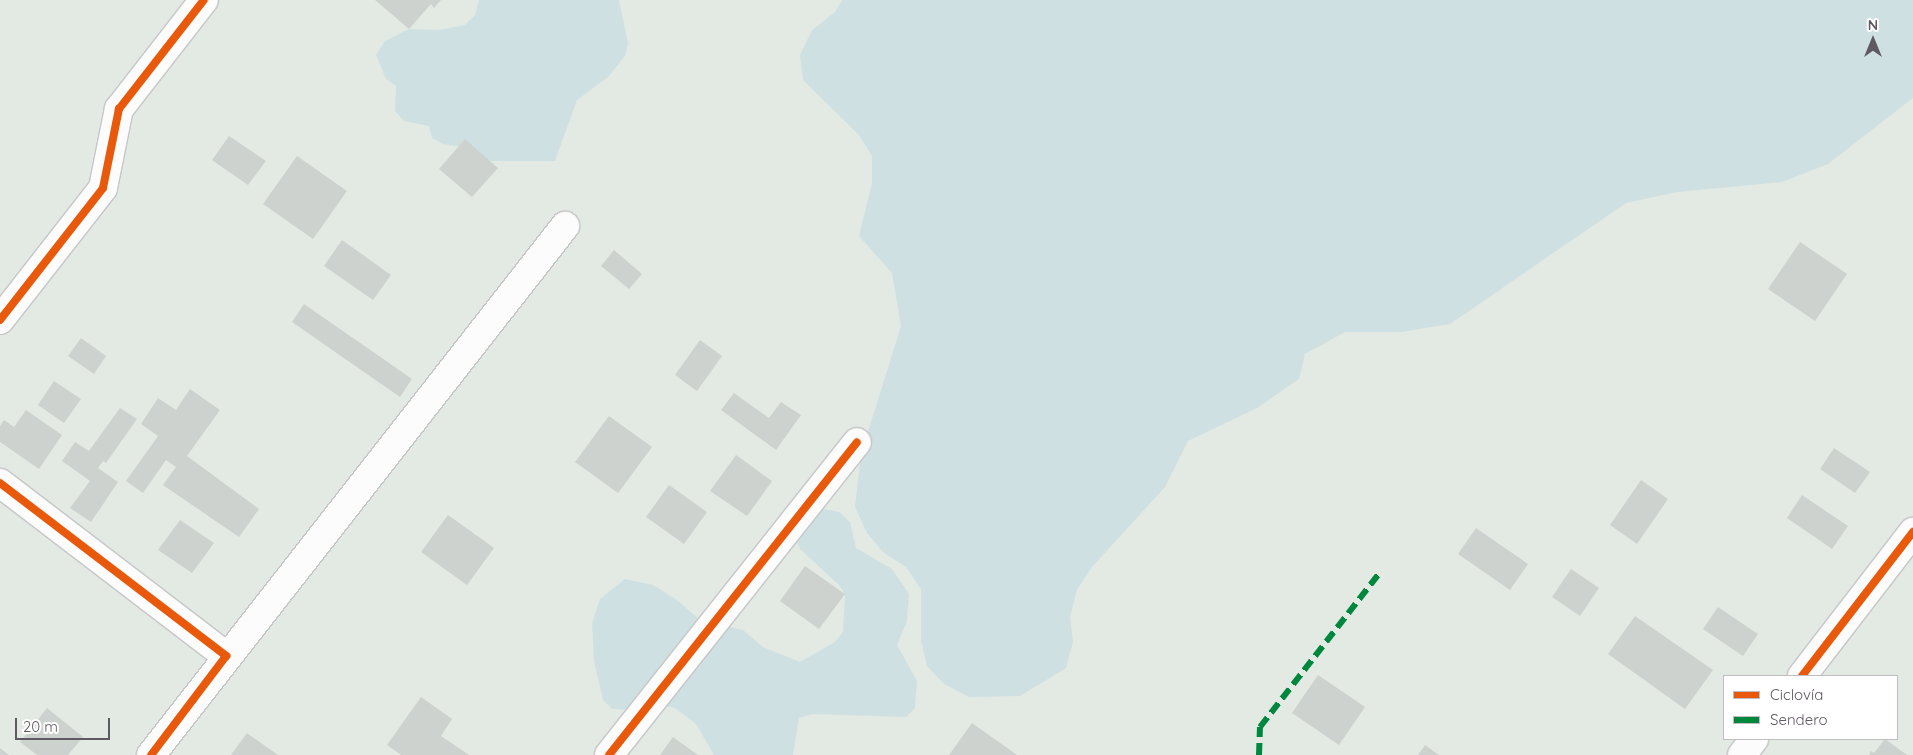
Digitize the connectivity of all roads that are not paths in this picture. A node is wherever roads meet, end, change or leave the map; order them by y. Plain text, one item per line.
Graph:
1 (204, 0) edge
2 (565, 226) dead end
3 (0, 320) edge
4 (857, 442) dead end
5 (0, 483) edge
6 (1913, 532) edge
7 (226, 656) junction
8 (1803, 675) edge
9 (1753, 740) edge
10 (157, 753) edge
11 (610, 755) edge
12 (1742, 755) edge

1 - 3 street
2 - 7 street
4 - 11 street
5 - 7 street
6 - 8 street
7 - 10 street
9 - 12 street

